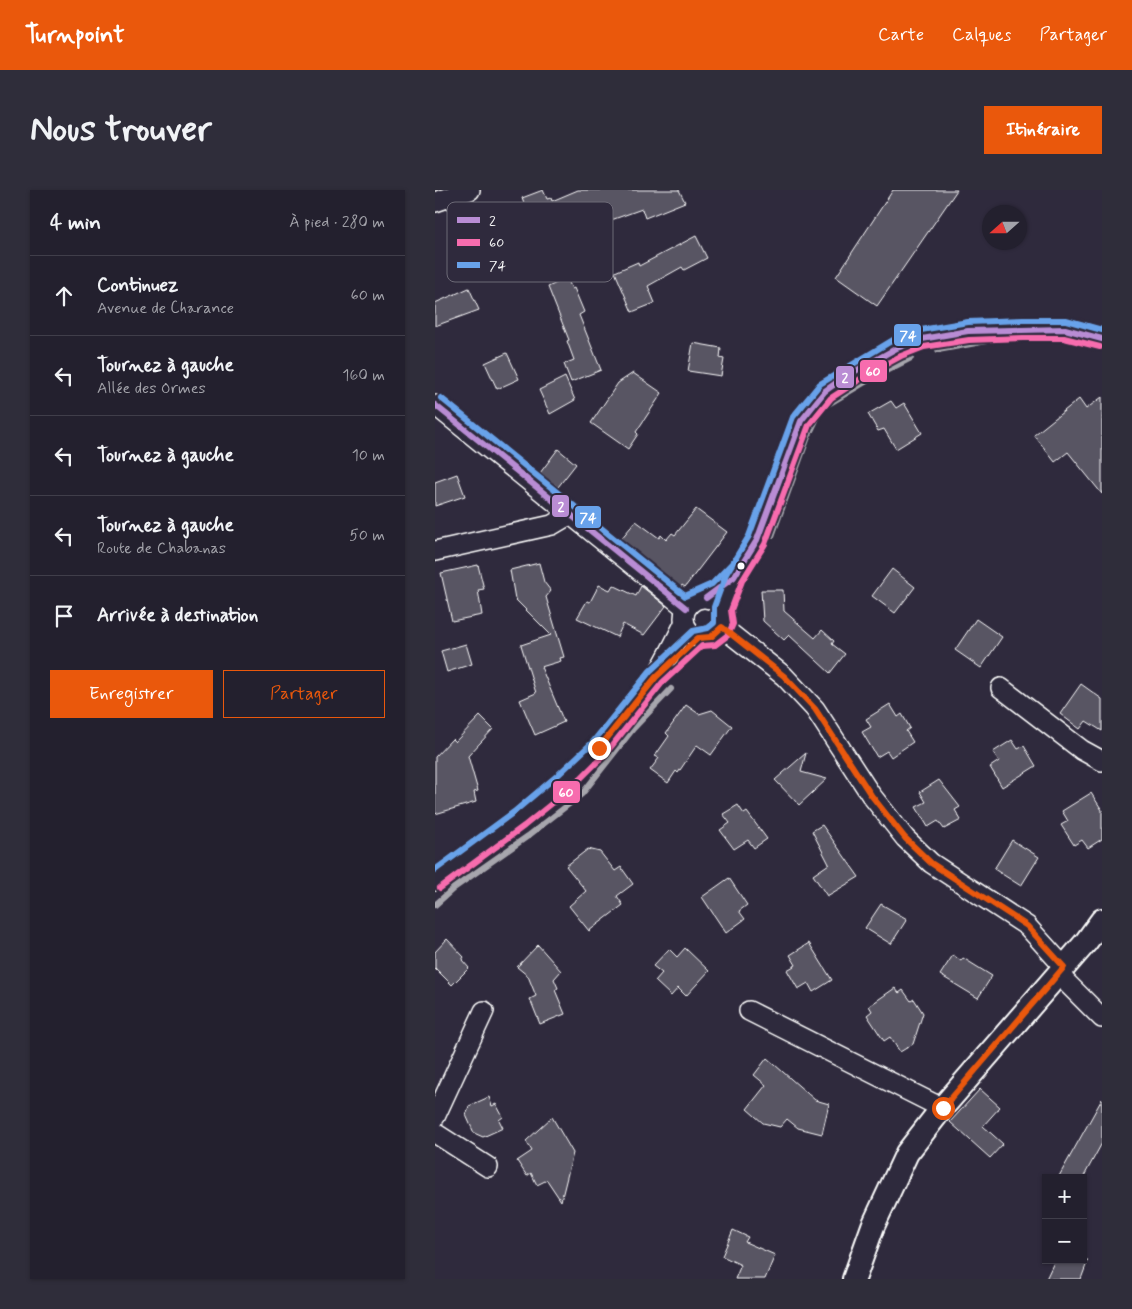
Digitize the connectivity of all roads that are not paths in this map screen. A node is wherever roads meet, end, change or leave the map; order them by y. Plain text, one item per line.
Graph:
1 (470, 190) edge
2 (435, 202) edge
3 (1102, 339) edge
4 (435, 406) edge
5 (569, 515) junction
6 (435, 551) edge
7 (734, 577) junction
8 (707, 598) junction
9 (685, 616) junction
10 (722, 618) junction
11 (698, 638) junction
12 (656, 677) junction
13 (1001, 688) dead end
14 (1102, 761) edge
15 (435, 881) edge
16 (1102, 920) edge
17 (1061, 971) junction
18 (749, 1010) dead end
19 (484, 1011) dead end
20 (1102, 1018) edge
21 (943, 1108) junction
22 (435, 1117) edge
23 (435, 1132) edge
24 (488, 1167) dead end
25 (854, 1279) edge

1 - 2 street
3 - 7 street
4 - 5 street
5 - 6 street
5 - 9 street
7 - 8 street
7 - 10 street
8 - 9 street
8 - 10 street
9 - 11 street
9 - 12 street
10 - 11 street
10 - 17 street
11 - 12 street
12 - 15 street
13 - 14 street
16 - 17 street
17 - 20 street
17 - 21 street
18 - 21 street
19 - 22 street
21 - 25 street
23 - 24 street

